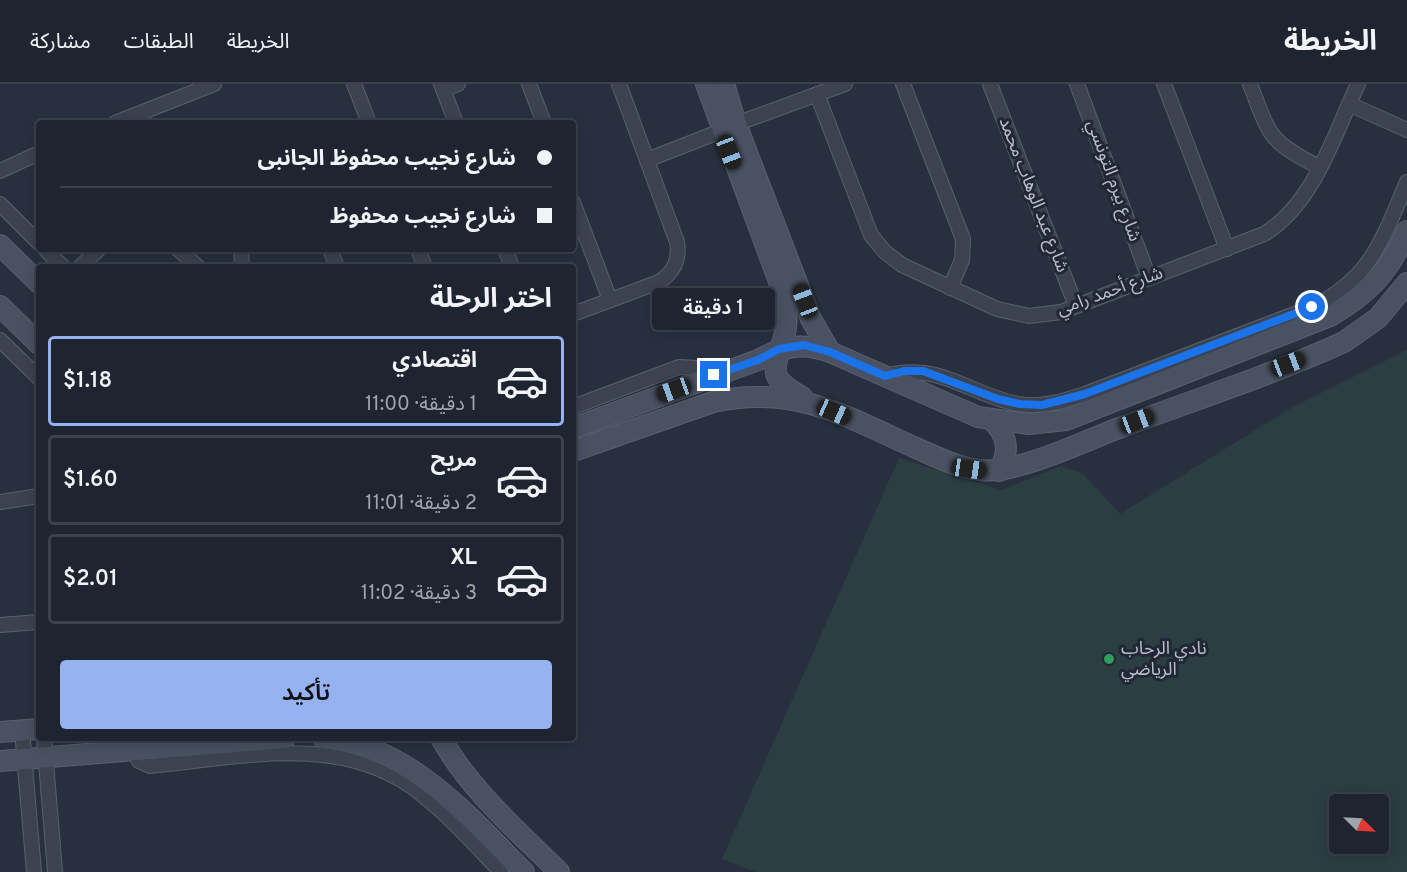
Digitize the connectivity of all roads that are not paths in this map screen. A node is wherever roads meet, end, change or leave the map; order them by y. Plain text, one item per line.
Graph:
1 (214, 84) edge
2 (354, 84) edge
3 (458, 84) edge
4 (529, 84) edge
5 (619, 84) edge
6 (705, 84) edge
7 (724, 84) edge
8 (845, 84) edge
9 (903, 84) edge
10 (990, 84) edge
11 (1077, 84) edge
12 (1164, 84) edge
13 (1250, 84) edge
14 (1358, 84) edge
15 (442, 87) edge
16 (817, 94) junction
17 (1349, 104) junction
18 (123, 120) edge
19 (364, 120) edge
20 (455, 120) edge
21 (543, 120) edge
22 (729, 128) junction
23 (1407, 130) edge
24 (36, 154) edge
25 (647, 160) junction
26 (1319, 167) junction
27 (0, 171) edge
28 (1407, 182) edge
29 (0, 204) edge
30 (576, 210) edge
31 (1407, 231) edge
32 (36, 240) edge
33 (0, 245) edge
34 (1227, 249) junction
35 (48, 252) edge
36 (96, 252) edge
37 (181, 252) edge
38 (1401, 262) edge
39 (60, 264) edge
40 (83, 264) edge
41 (195, 264) edge
42 (1149, 278) junction
43 (36, 280) edge
44 (1407, 283) edge
45 (950, 288) junction
46 (610, 300) junction
47 (0, 306) edge
48 (1076, 306) junction
49 (576, 313) edge
50 (0, 340) edge
51 (36, 341) edge
52 (779, 349) junction
53 (830, 352) junction
54 (36, 375) edge
55 (714, 375) junction
56 (885, 376) junction
57 (814, 403) junction
58 (576, 406) edge
59 (992, 420) junction
60 (576, 427) edge
61 (576, 450) edge
62 (999, 471) junction
63 (36, 496) edge
64 (0, 502) edge
65 (36, 622) edge
66 (0, 625) edge
67 (30, 729) edge
68 (0, 732) edge
69 (277, 741) edge
70 (443, 741) edge
71 (357, 742) edge
72 (45, 748) edge
73 (258, 748) junction
74 (24, 759) junction
75 (0, 761) edge
76 (433, 793) junction
77 (33, 872) edge
78 (55, 872) edge
79 (501, 872) edge
80 (524, 872) edge
81 (559, 872) edge

1 - 18 street
2 - 19 street
3 - 15 street
4 - 21 street
5 - 25 street
6 - 22 street
7 - 22 street
8 - 16 street
9 - 45 street
10 - 48 street, شارع عبد الوهاب محمد
11 - 42 street, شارع بيرم التونسي
12 - 34 street
13 - 26 street
14 - 17 street, شارع أحمد رامي
15 - 20 street
16 - 22 street
16 - 45 street, شارع أحمد رامي
17 - 23 street
17 - 26 street, شارع أحمد رامي
22 - 25 street
22 - 52 street
22 - 53 street
24 - 27 street
25 - 46 street
26 - 34 street, شارع أحمد رامي
28 - 56 street
29 - 32 street
30 - 46 street
31 - 38 street
33 - 43 street
34 - 42 street, شارع أحمد رامي
35 - 39 street
36 - 40 street
37 - 41 street
38 - 59 street
42 - 48 street, شارع أحمد رامي
44 - 62 street
45 - 48 street, شارع أحمد رامي
46 - 49 street
47 - 51 street
50 - 54 street
52 - 53 street
52 - 55 street
52 - 57 street
53 - 56 street
55 - 58 street
55 - 60 street
56 - 59 street
57 - 61 street
57 - 62 street
59 - 62 street
63 - 64 street
65 - 66 street
67 - 68 street
67 - 74 street
69 - 73 street
70 - 81 street
71 - 76 street
72 - 73 street
72 - 74 street
72 - 78 street
73 - 76 street
74 - 75 street
74 - 77 street
76 - 79 street
76 - 80 street

